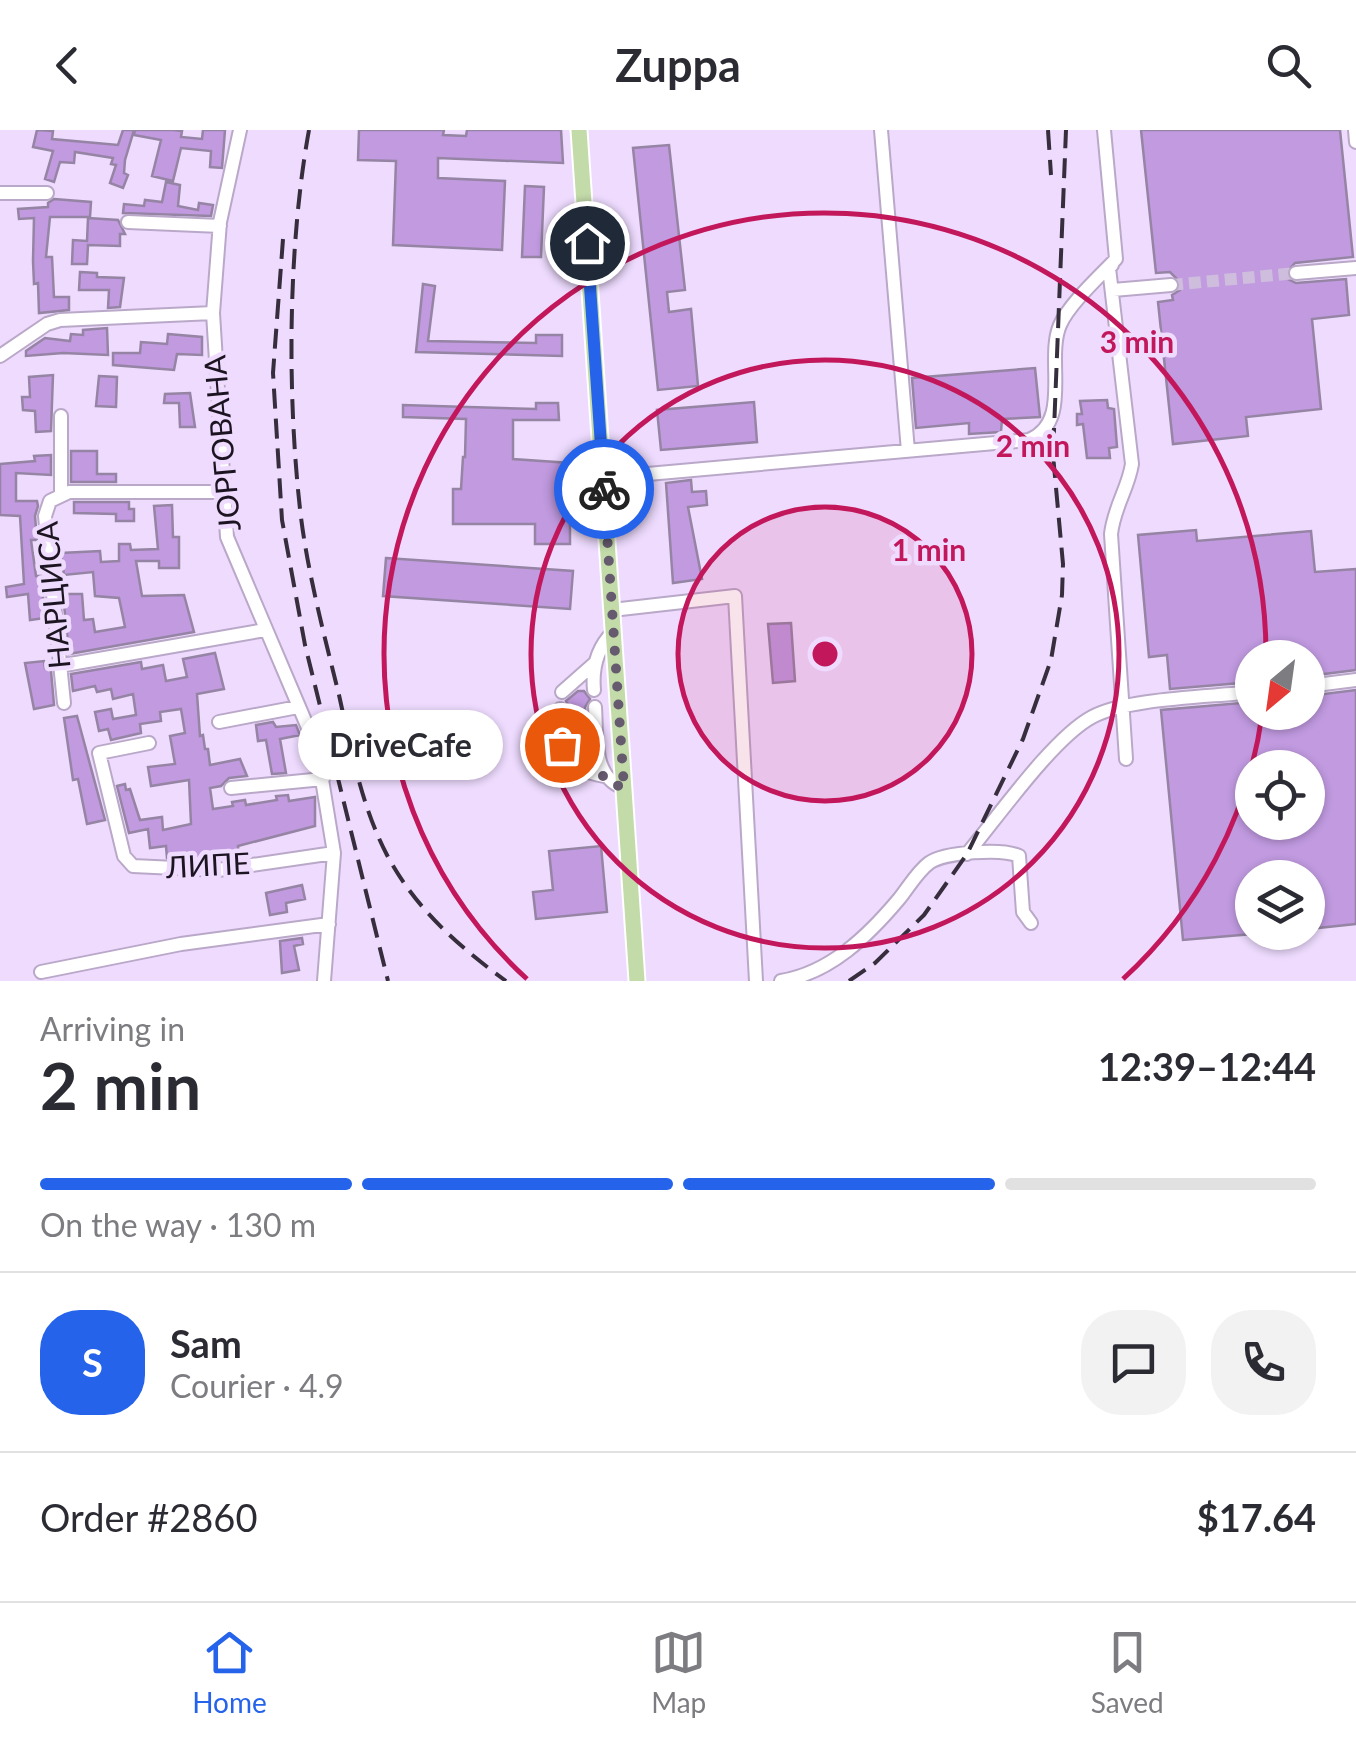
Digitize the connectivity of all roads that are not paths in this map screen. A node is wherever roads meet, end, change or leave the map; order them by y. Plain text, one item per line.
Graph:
1 (240, 130) edge
2 (579, 130) edge
3 (880, 130) edge
4 (1104, 130) edge
5 (1355, 130) edge
6 (1356, 142) edge
7 (47, 193) dead end
8 (0, 194) edge
9 (128, 222) dead end
10 (220, 226) junction
11 (1116, 259) junction
12 (1356, 268) edge
13 (1296, 273) tunnel mouth
14 (1171, 285) tunnel mouth
15 (1113, 290) junction
16 (213, 313) junction
17 (0, 356) edge
18 (61, 416) dead end
19 (908, 450) junction
20 (603, 478) junction
21 (224, 492) junction
22 (61, 494) junction
23 (612, 610) junction
24 (266, 630) junction
25 (613, 632) junction
26 (596, 662) junction
27 (59, 666) junction
28 (1356, 680) edge
29 (1325, 684) edge
30 (594, 690) dead end
31 (562, 692) dead end
32 (1235, 694) edge
33 (64, 704) dead end
34 (1122, 706) junction
35 (298, 707) junction
36 (595, 707) dead end
37 (560, 709) dead end
38 (219, 722) dead end
39 (149, 743) dead end
40 (1126, 759) dead end
41 (604, 776) junction
42 (323, 778) junction
43 (232, 788) dead end
44 (624, 788) junction
45 (334, 854) junction
46 (966, 854) junction
47 (1031, 923) dead end
48 (329, 924) junction
49 (41, 972) dead end
50 (324, 981) edge
51 (637, 981) edge
52 (756, 981) edge
53 (780, 981) edge

1 - 10 street, ЈОРГОВАНА
2 - 20 main road
3 - 19 street
4 - 11 street
5 - 6 street
7 - 8 street
9 - 10 street
10 - 16 street, ЈОРГОВАНА
11 - 15 street
11 - 19 street
12 - 13 street
14 - 15 street
15 - 34 street
16 - 17 street
16 - 21 street, ЈОРГОВАНА
18 - 22 street, НАРЦИСА
19 - 20 street
20 - 23 main road
21 - 22 street, НАРЦИСА
21 - 24 street, ЈОРГОВАНА
22 - 27 street, НАРЦИСА
23 - 25 main road
23 - 52 street
24 - 27 street
24 - 35 street, ЈОРГОВАНА
25 - 26 street
25 - 44 main road
26 - 30 street
26 - 31 street
27 - 33 street, НАРЦИСА
28 - 29 street
32 - 34 street
34 - 40 street
34 - 46 street
35 - 38 street
35 - 42 street, ЈОРГОВАНА
36 - 41 street
37 - 41 street
39 - 45 street, ЛИПЕ
41 - 44 street
42 - 43 street
42 - 45 street, ЈОРГОВАНА
44 - 51 main road
45 - 48 street, ЈОРГОВАНА
46 - 47 street
46 - 53 street
48 - 49 street
48 - 50 street, ЈОРГОВАНА

